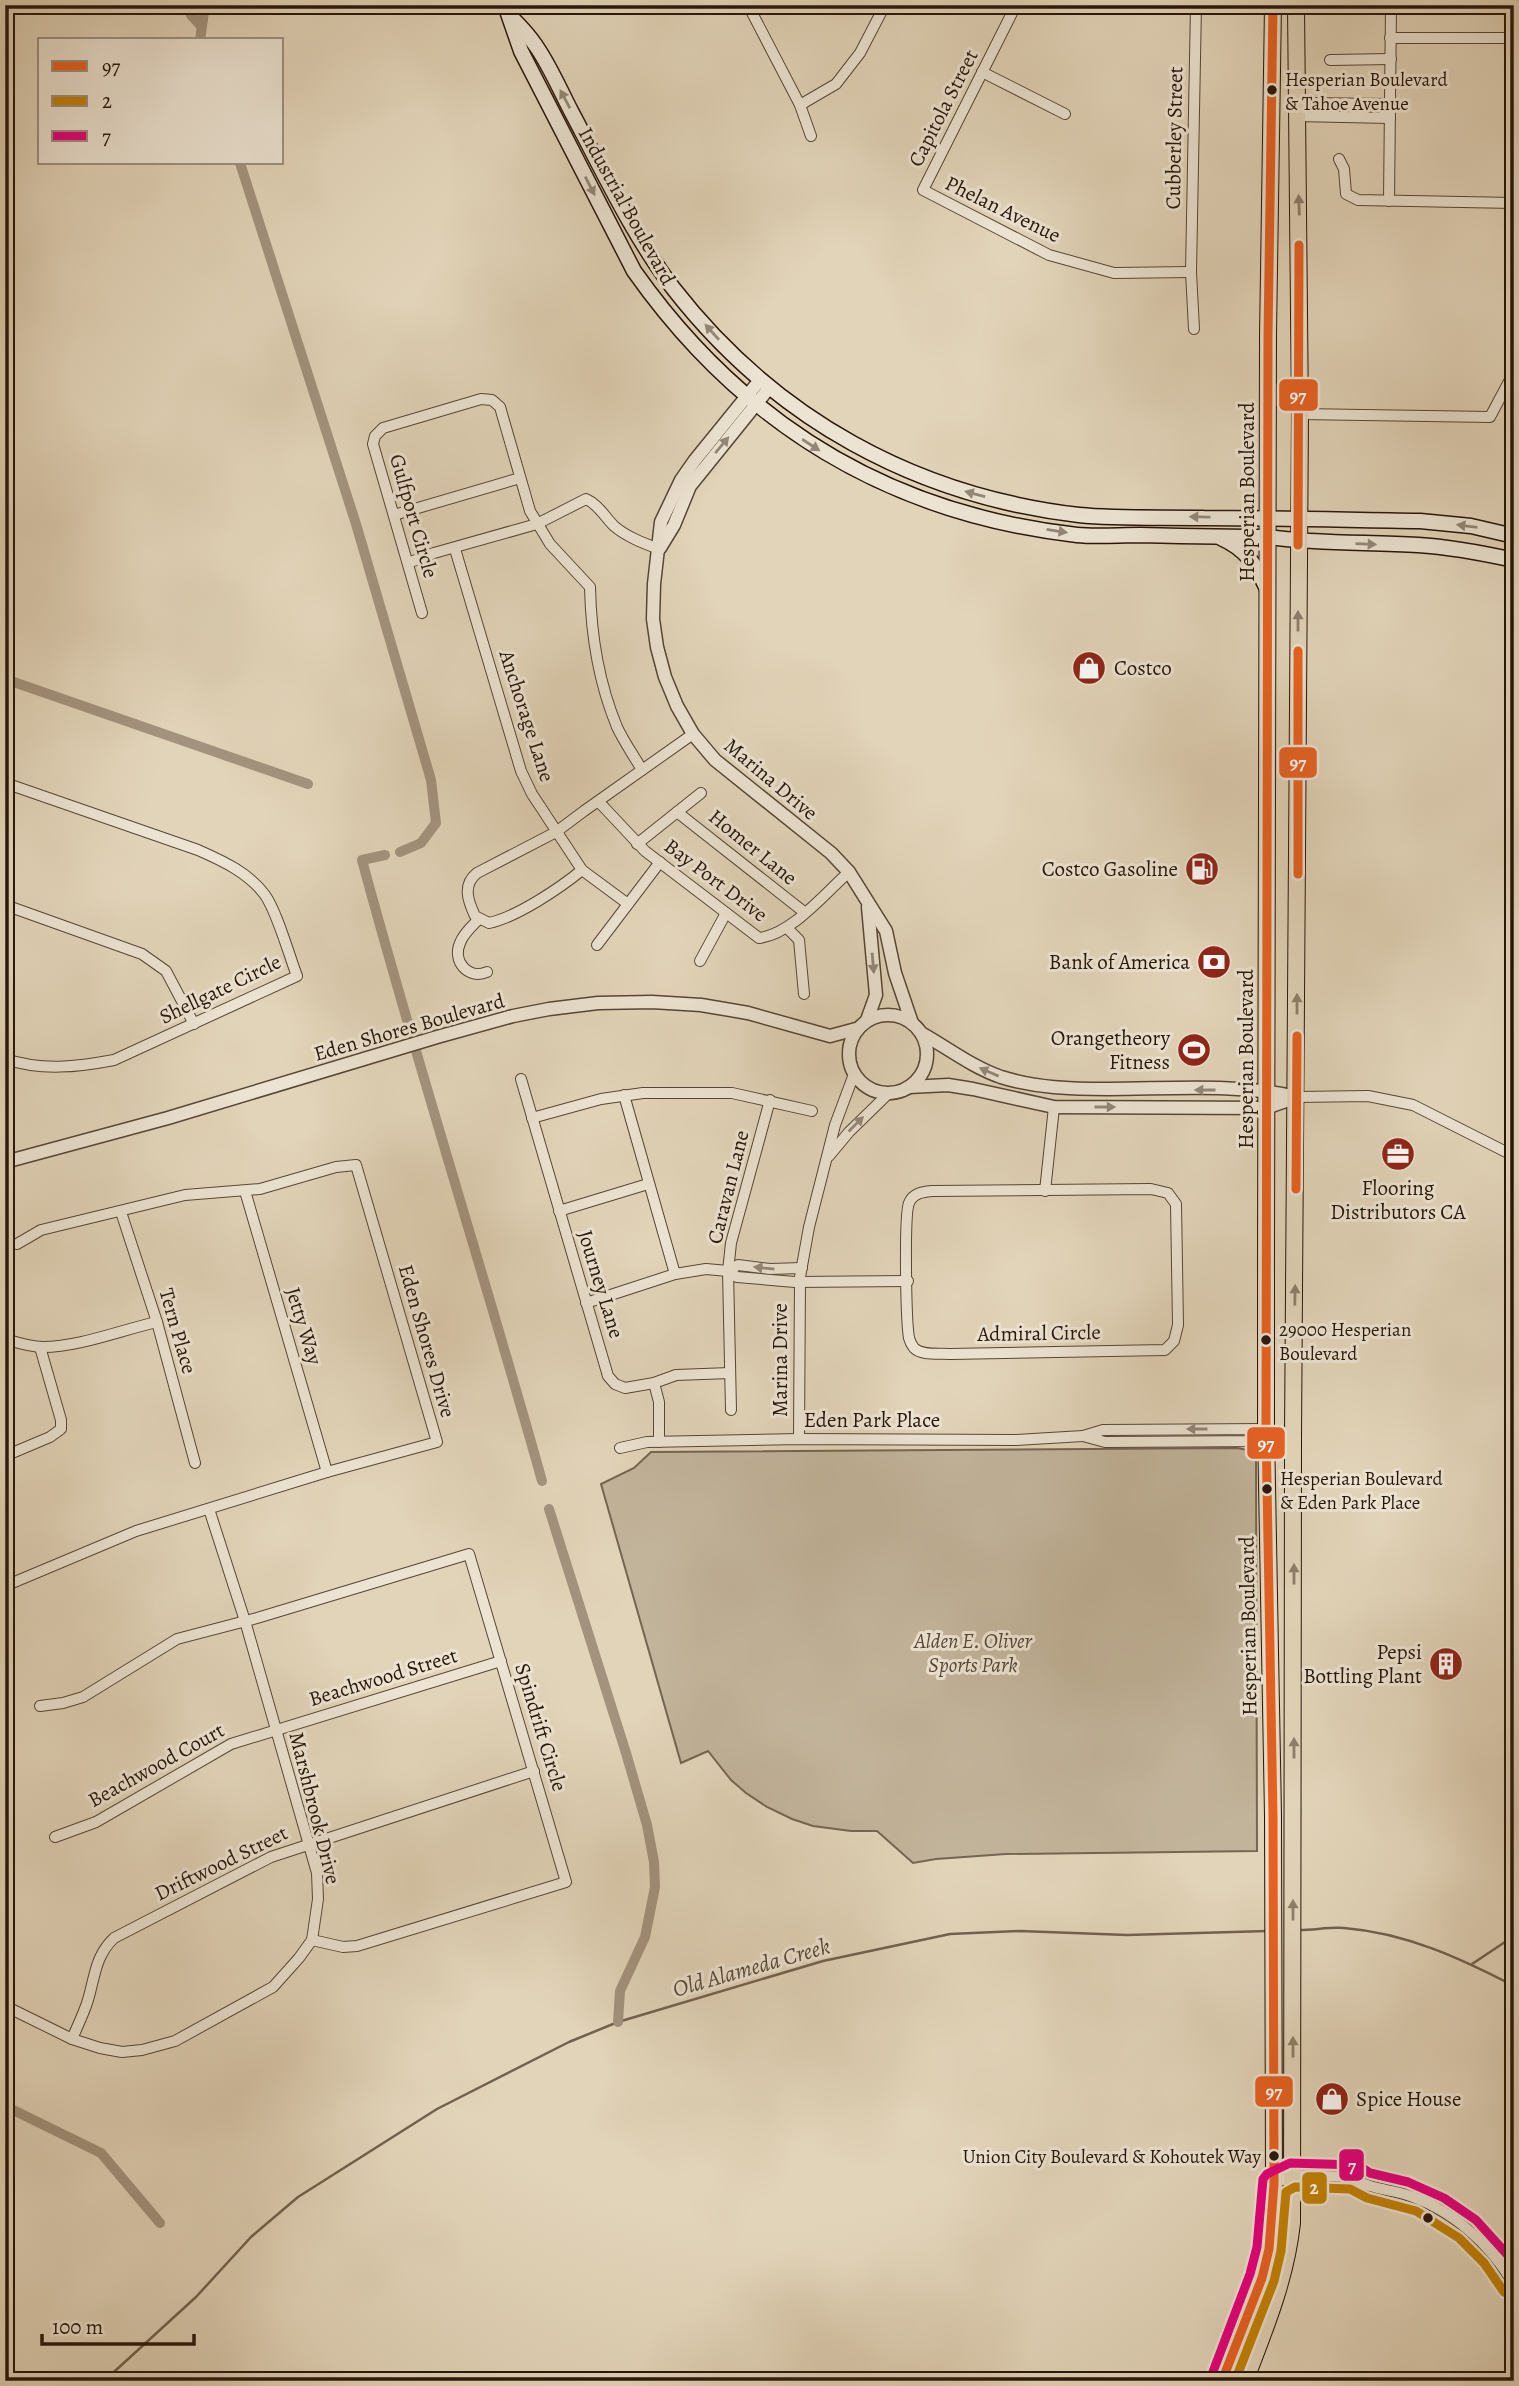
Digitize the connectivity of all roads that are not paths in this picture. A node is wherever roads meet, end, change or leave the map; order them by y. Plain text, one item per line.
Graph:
1 (748, 5) edge
2 (885, 5) edge
3 (1016, 5) edge
4 (1196, 5) edge
5 (1273, 5) edge
6 (1296, 5) edge
7 (1391, 5) edge
8 (507, 9) edge
9 (1391, 38) junction
10 (1513, 38) edge
11 (1391, 59) junction
12 (1330, 60) dead end
13 (982, 72) junction
14 (1273, 74) junction
15 (1391, 104) junction
16 (800, 105) junction
17 (1296, 110) junction
18 (1065, 114) dead end
19 (1390, 118) junction
20 (811, 136) dead end
21 (1339, 159) dead end
22 (923, 190) joint
23 (1389, 201) junction
24 (1513, 203) edge
25 (1191, 272) junction
26 (1194, 329) dead end
27 (1514, 372) edge
28 (764, 384) junction
29 (752, 401) junction
30 (1300, 414) junction
31 (520, 478) junction
32 (394, 515) junction
33 (1268, 518) junction
34 (1298, 518) junction
35 (537, 524) junction
36 (1217, 536) junction
37 (1514, 536) edge
38 (1268, 537) junction
39 (1298, 541) junction
40 (455, 549) junction
41 (659, 549) junction
42 (1514, 560) edge
43 (408, 563) junction
44 (1268, 592) junction
45 (422, 613) dead end
46 (693, 734) junction
47 (642, 770) junction
48 (5, 783) edge
49 (701, 793) dead end
50 (599, 802) junction
51 (677, 812) junction
52 (556, 832) junction
53 (637, 844) junction
54 (660, 862) junction
55 (582, 870) junction
56 (849, 872) junction
57 (867, 903) junction
58 (628, 904) junction
59 (5, 905) edge
60 (804, 912) junction
61 (726, 913) junction
62 (478, 920) junction
63 (787, 928) junction
64 (597, 945) dead end
65 (700, 961) dead end
66 (487, 972) dead end
67 (804, 994) dead end
68 (867, 1020) junction
69 (912, 1023) junction
70 (194, 1024) junction
71 (856, 1029) junction
72 (921, 1033) junction
73 (830, 1036) junction
74 (5, 1059) edge
75 (849, 1062) junction
76 (854, 1074) junction
77 (521, 1079) dead end
78 (909, 1087) junction
79 (1055, 1087) junction
80 (1266, 1090) junction
81 (889, 1093) junction
82 (624, 1095) junction
83 (1297, 1097) junction
84 (770, 1100) junction
85 (1055, 1107) junction
86 (1266, 1108) junction
87 (812, 1111) dead end
88 (532, 1118) junction
89 (1514, 1156) edge
90 (827, 1159) junction
91 (5, 1162) edge
92 (648, 1184) junction
93 (245, 1191) junction
94 (1045, 1191) junction
95 (559, 1211) junction
96 (121, 1212) junction
97 (18, 1244) dead end
98 (802, 1268) junction
99 (729, 1270) junction
100 (675, 1274) junction
101 (800, 1281) junction
102 (908, 1281) junction
103 (586, 1303) junction
104 (157, 1322) junction
105 (5, 1339) edge
106 (40, 1347) junction
107 (730, 1373) junction
108 (654, 1383) junction
109 (730, 1410) dead end
110 (1266, 1435) junction
111 (1293, 1437) junction
112 (799, 1439) junction
113 (659, 1442) junction
114 (620, 1448) dead end
115 (5, 1456) edge
116 (195, 1463) dead end
117 (327, 1472) junction
118 (209, 1509) junction
119 (1269, 1571) junction
120 (5, 1586) edge
121 (1294, 1601) junction
122 (245, 1621) junction
123 (501, 1661) junction
124 (40, 1706) dead end
125 (276, 1730) junction
126 (534, 1771) junction
127 (55, 1836) dead end
128 (308, 1843) junction
129 (312, 1940) junction
130 (5, 2006) edge
131 (72, 2039) junction
132 (1292, 2182) junction
133 (1274, 2184) junction
134 (1514, 2284) edge
135 (1222, 2381) edge
136 (1245, 2381) edge

1 - 16 street
2 - 16 street
3 - 13 street, Capitola Street
4 - 25 street, Cubberley Street
5 - 14 main road, Hesperian Boulevard
6 - 17 main road
7 - 9 street
28 -> 8 main road, Industrial Boulevard
8 -> 29 main road, Industrial Boulevard
9 - 10 street
9 - 11 street
10 - 24 street
11 - 12 street
11 - 15 street
13 - 18 street
13 - 22 street, Capitola Street
14 - 17 main road
14 - 33 main road, Hesperian Boulevard
15 - 17 street
15 - 19 street
16 - 20 street
17 - 19 street
30 -> 17 main road
19 - 23 street
21 - 23 street
22 - 25 street, Phelan Avenue
23 - 24 street
25 - 26 street, Cubberley Street
27 - 30 street
28 - 29 street, Marina Drive
33 -> 28 main road, Industrial Boulevard
29 -> 36 main road, Industrial Boulevard
29 - 41 street, Marina Drive
30 - 34 main road
31 - 32 street
31 - 32 street, Gulfport Circle
31 - 35 street, Gulfport Circle
32 - 43 street, Gulfport Circle
33 - 34 main road, Industrial Boulevard
33 - 38 main road, Hesperian Boulevard
37 -> 34 main road, Industrial Boulevard
34 - 39 main road
35 - 40 street
35 - 41 street
35 - 47 street, Gulfport Circle
36 - 38 main road, Industrial Boulevard
36 - 44 main road
38 - 39 main road, Industrial Boulevard
38 - 44 main road, Hesperian Boulevard
39 -> 42 main road, Industrial Boulevard
83 -> 39 main road
40 - 43 street
40 - 52 street, Anchorage Lane
41 - 46 street, Marina Drive
43 - 45 street, Gulfport Circle
44 - 80 main road, Hesperian Boulevard
46 - 47 street
46 - 56 street, Marina Drive
47 - 50 street
48 - 70 street, Shellgate Circle
49 - 51 street, Homer Lane
50 - 52 street
50 - 53 street, Bay Port Drive
51 - 53 street, Homer Lane
51 - 60 street, Homer Lane
52 - 55 street, Anchorage Lane
52 - 62 street
53 - 54 street, Bay Port Drive
54 - 58 street
54 - 61 street, Bay Port Drive
55 - 58 street, Anchorage Lane
55 - 62 street
56 - 57 street, Marina Drive
56 - 60 street, Bay Port Drive
57 -> 68 street, Marina Drive
57 - 69 street, Marina Drive
58 - 64 street
59 - 70 street
60 - 63 street, Bay Port Drive
61 - 63 street, Bay Port Drive
61 - 65 street
62 - 66 street
63 - 67 street
68 - 69 street
68 - 71 street
69 - 72 street
70 - 74 street, Shellgate Circle
71 - 73 street
71 - 75 street
72 - 78 street
79 -> 72 street
73 - 75 street
73 - 91 street, Eden Shores Boulevard
75 - 76 street
76 - 81 street
76 - 90 street, Marina Drive
77 - 88 street, Journey Lane
78 - 81 street
78 - 85 street
80 -> 79 street
79 - 85 street
80 - 83 street
80 - 86 main road, Hesperian Boulevard
90 -> 81 street, Marina Drive
82 - 84 street
82 - 88 street
82 - 92 street
83 - 86 street
83 - 89 street
111 -> 83 main road
84 - 87 street
84 - 99 street, Caravan Lane
85 -> 86 street
85 - 94 street
86 - 110 main road, Hesperian Boulevard
88 - 95 street, Journey Lane
90 - 98 street, Marina Drive
92 - 95 street
92 - 100 street
93 - 96 street, Eden Shores Drive
93 - 117 street, Jetty Way
93 - 117 street, Eden Shores Drive
94 - 102 street, Admiral Circle
94 - 102 street, Admiral Circle
95 - 103 street, Journey Lane
96 - 97 street, Eden Shores Drive
96 - 104 street, Tern Place
98 -> 99 street
98 - 101 street, Marina Drive
99 - 100 street
99 - 101 street
99 - 107 street, Caravan Lane
100 - 103 street
101 - 102 street
101 - 112 street, Marina Drive
103 - 108 street, Journey Lane
104 - 106 street
104 - 116 street, Tern Place
105 - 106 street
106 - 115 street
107 - 108 street, Journey Lane
107 - 109 street, Caravan Lane
108 - 113 street
110 - 111 street, Eden Park Place
110 - 112 street, Eden Park Place
110 - 119 main road, Hesperian Boulevard
121 -> 111 main road
112 - 113 street, Eden Park Place
113 - 114 street, Eden Park Place
117 - 118 street, Eden Shores Drive
118 - 120 street, Eden Shores Drive
118 - 122 street, Marshbrook Drive
119 - 121 main road
119 - 133 main road, Hesperian Boulevard
132 -> 121 main road
122 - 123 street, Spindrift Circle
122 - 124 street
122 - 125 street, Marshbrook Drive
123 - 125 street, Beachwood Street
123 - 126 street, Spindrift Circle
125 - 127 street, Beachwood Court
125 - 128 street, Marshbrook Drive
126 - 128 street, Driftwood Street
126 - 129 street, Spindrift Circle
128 - 129 street, Marshbrook Drive
128 - 131 street, Driftwood Street
129 - 131 street
130 - 131 street
132 - 133 street
132 - 134 street
132 - 136 main road
133 - 135 main road, Hesperian Boulevard

